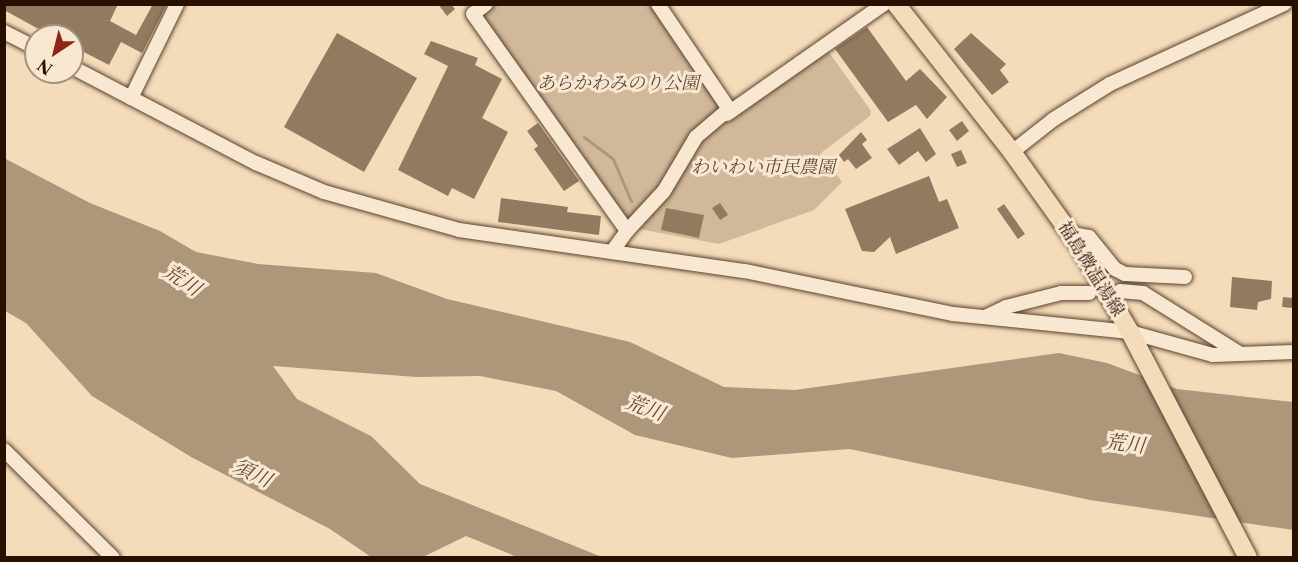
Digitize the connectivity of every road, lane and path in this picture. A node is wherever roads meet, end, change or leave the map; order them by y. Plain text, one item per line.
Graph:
1 (177, 4) edge
2 (486, 4) edge
3 (658, 4) edge
4 (1284, 4) edge
5 (894, 5) edge
6 (469, 9) edge
7 (4, 32) edge
8 (24, 42) edge
9 (84, 73) edge
10 (131, 98) junction
11 (728, 114) junction
12 (1012, 152) junction
13 (627, 231) junction
14 (1071, 234) junction
15 (614, 249) junction
16 (1185, 277) dead end
17 (1120, 291) dead end
18 (1089, 293) dead end
19 (986, 316) junction
20 (1130, 332) junction
21 (1293, 352) edge
22 (1241, 354) junction
23 (4, 450) edge
24 (113, 558) edge
25 (1248, 558) edge

1 - 10 street
2 - 6 street
3 - 11 street
4 - 12 street
5 - 11 street
5 - 12 main road, 福島微温湯線
6 - 13 street
7 - 8 street
9 - 10 street
10 - 15 street
11 - 13 street
12 - 14 main road, 福島微温湯線
13 - 15 street
14 - 16 street
14 - 20 main road, 福島微温湯線
15 - 19 street
17 - 22 street
18 - 19 street
19 - 20 street
20 - 22 street
20 - 25 main road, 福島微温湯線
21 - 22 street
23 - 24 street

